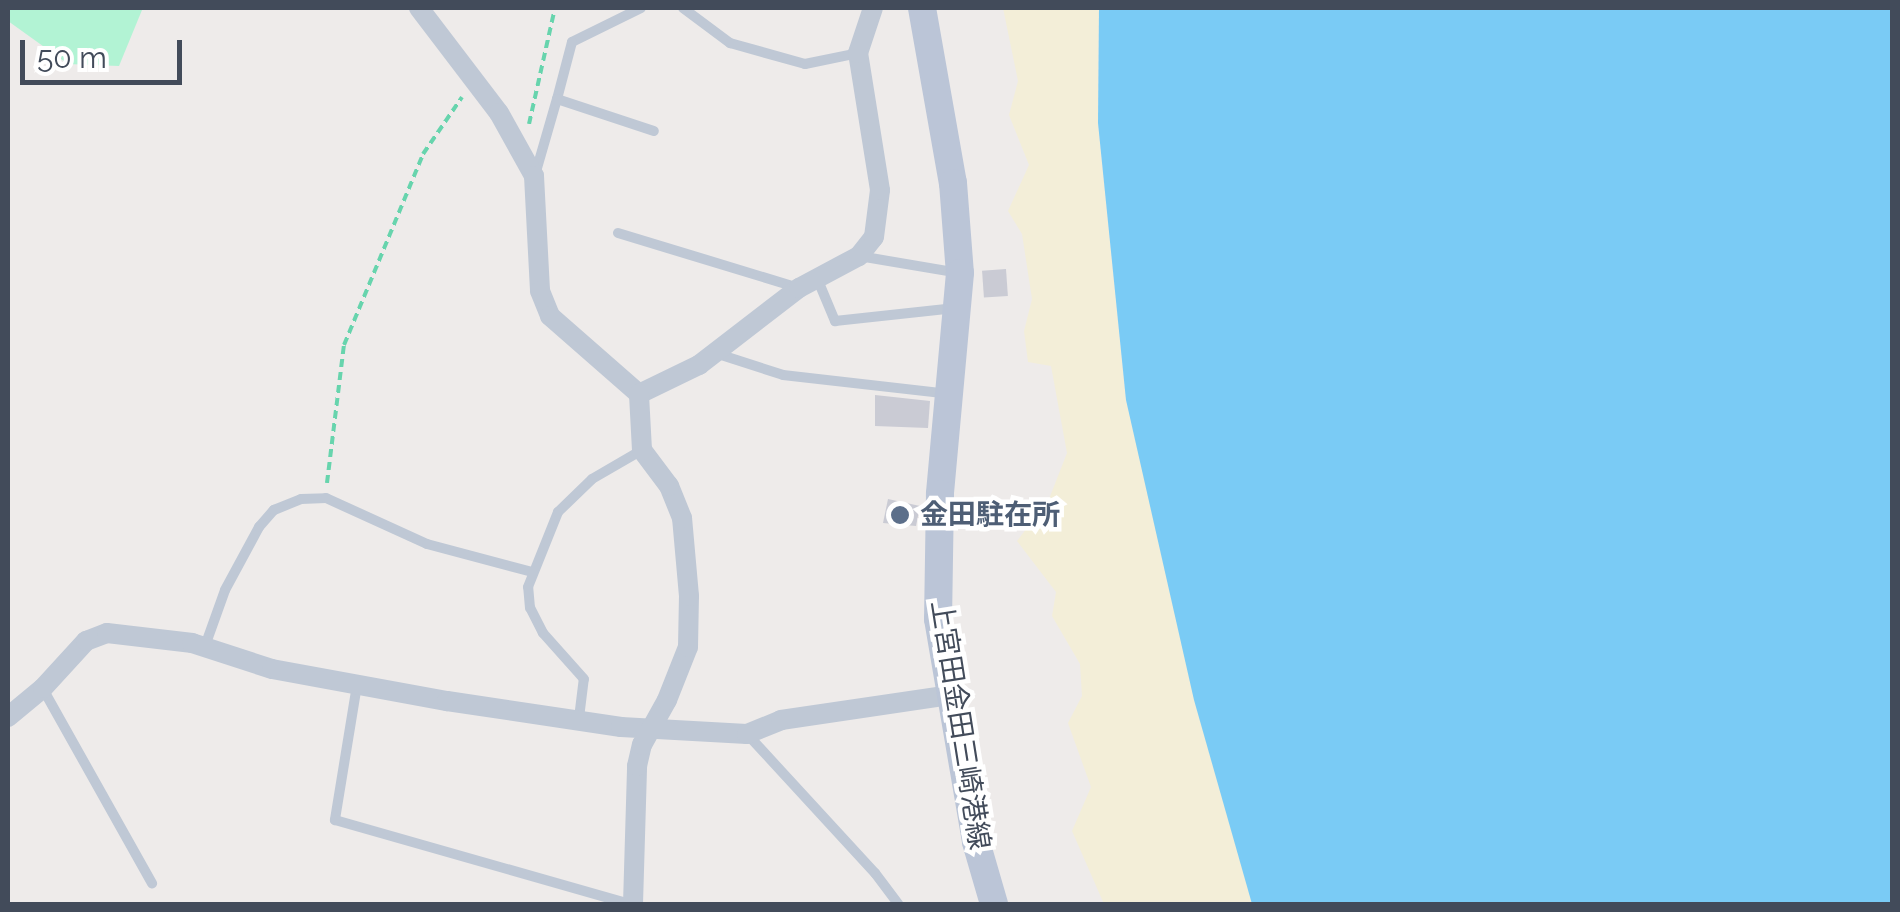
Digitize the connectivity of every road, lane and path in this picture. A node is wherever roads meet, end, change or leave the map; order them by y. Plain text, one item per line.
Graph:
1 (418, 8) edge
2 (555, 8) edge
3 (642, 8) edge
4 (683, 8) edge
5 (873, 8) edge
6 (922, 8) edge
7 (858, 54) junction
8 (474, 80) junction
9 (557, 99) junction
10 (654, 130) dead end
11 (522, 153) junction
12 (534, 176) junction
13 (618, 234) dead end
14 (859, 256) junction
15 (960, 273) junction
16 (808, 282) junction
17 (958, 308) junction
18 (714, 353) junction
19 (639, 394) junction
20 (950, 395) junction
21 (642, 450) junction
22 (326, 498) junction
23 (532, 572) junction
24 (205, 646) junction
25 (357, 684) junction
26 (43, 688) junction
27 (951, 695) junction
28 (8, 717) edge
29 (579, 718) junction
30 (653, 727) junction
31 (748, 734) junction
32 (152, 883) dead end
33 (631, 904) edge
34 (898, 904) edge
35 (994, 904) edge

1 - 8 street
2 - 11 path
3 - 9 lane
4 - 7 lane
5 - 7 street
6 - 15 main road, 上宮田金田三崎港線
7 - 14 street
8 - 11 street
8 - 22 path
9 - 10 lane
9 - 12 lane
11 - 12 street
12 - 19 street
13 - 16 lane
14 - 15 lane
14 - 16 street
15 - 17 main road, 上宮田金田三崎港線
16 - 17 lane
16 - 18 street
17 - 20 main road, 上宮田金田三崎港線
18 - 19 street
18 - 20 lane
19 - 21 street
20 - 27 main road, 上宮田金田三崎港線
21 - 23 lane
21 - 30 street
22 - 23 lane
22 - 24 lane
23 - 29 lane
24 - 25 street
24 - 26 street
25 - 29 street
25 - 33 lane
26 - 28 street
26 - 32 lane
27 - 31 street
27 - 35 main road, 上宮田金田三崎港線
29 - 30 street
30 - 31 street
30 - 33 street
31 - 34 lane

